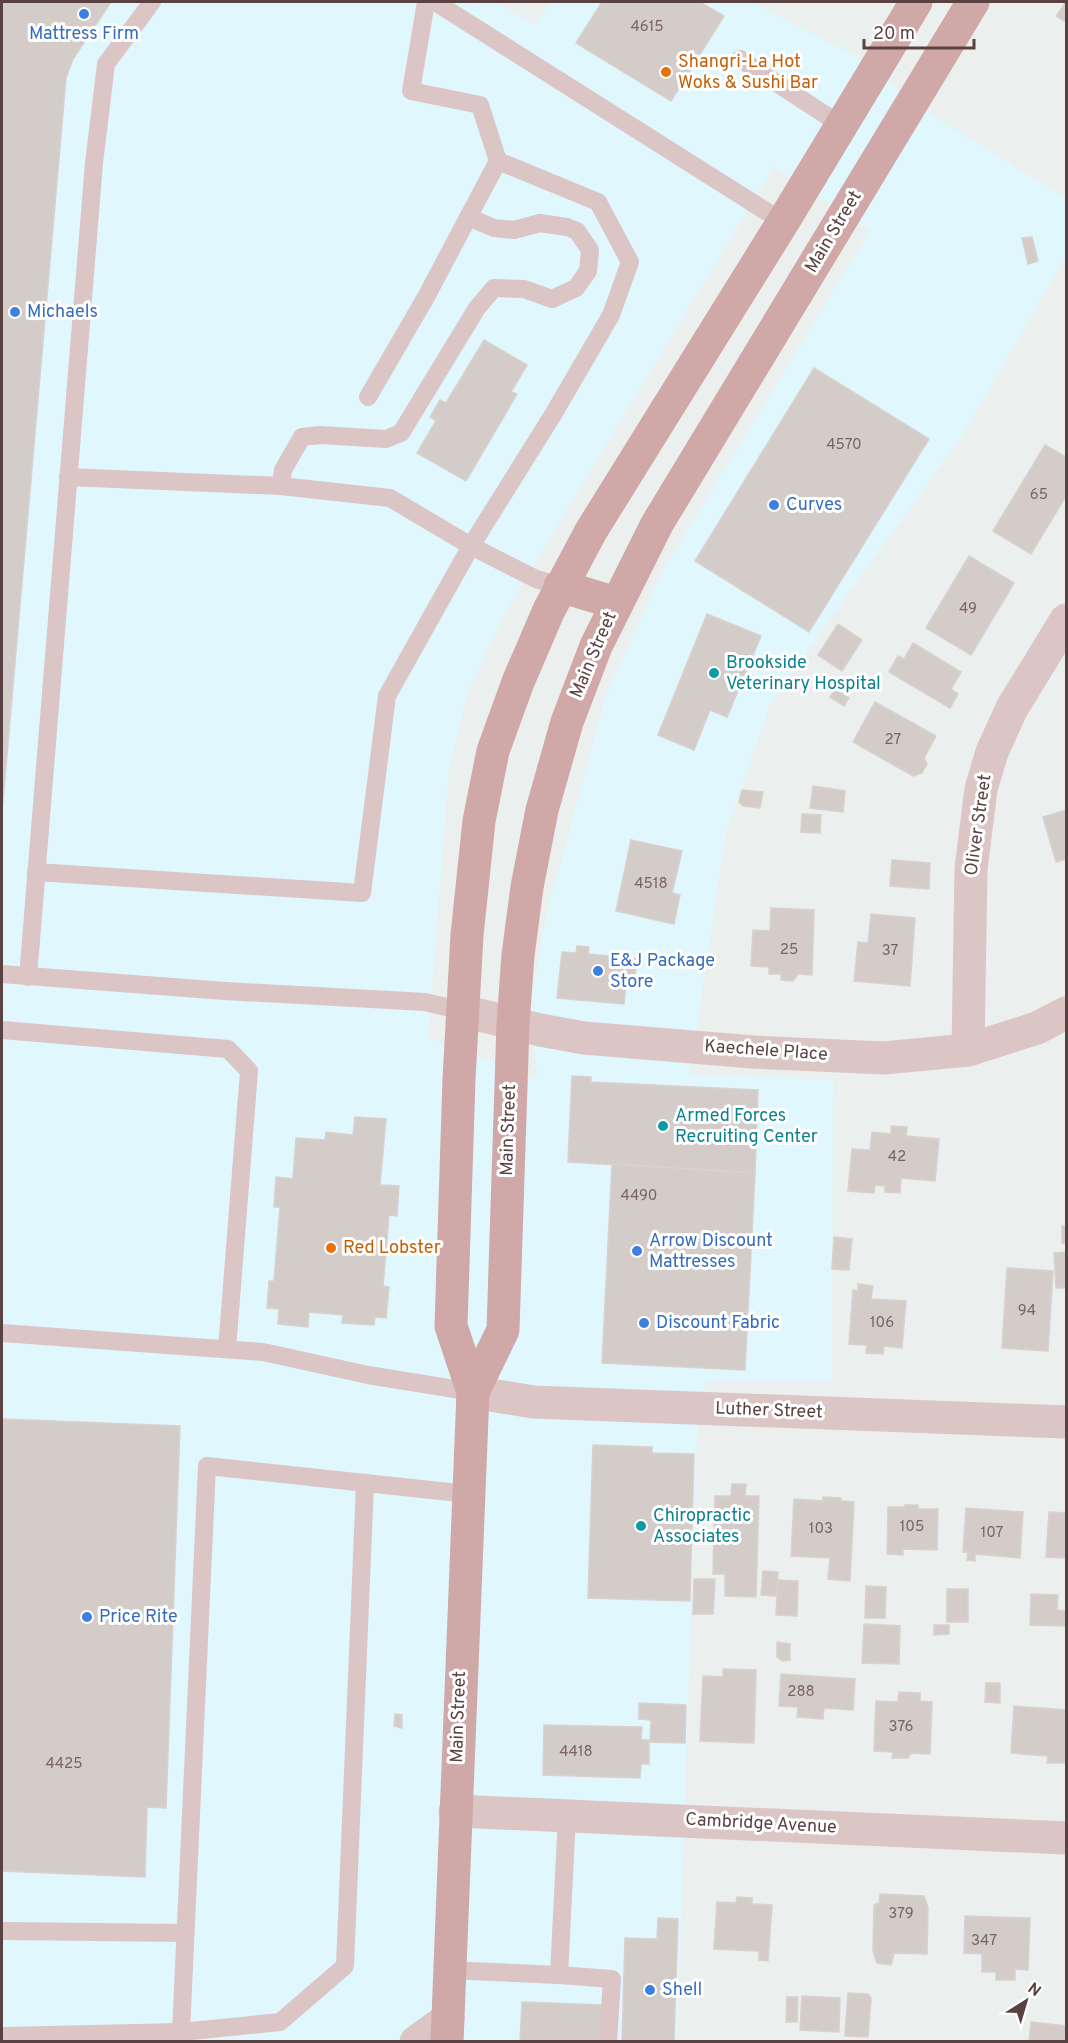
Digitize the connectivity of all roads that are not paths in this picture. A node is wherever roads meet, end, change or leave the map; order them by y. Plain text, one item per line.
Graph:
1 (152, 2) edge
2 (426, 2) edge
3 (435, 2) edge
4 (916, 2) edge
5 (973, 2) edge
6 (740, 59) dead end
7 (842, 125) junction
8 (498, 161) junction
9 (468, 217) junction
10 (783, 222) junction
11 (824, 248) junction
12 (368, 397) dead end
13 (68, 477) junction
14 (281, 486) junction
15 (471, 546) junction
16 (560, 586) junction
17 (616, 603) junction
18 (1066, 620) edge
19 (36, 872) junction
20 (2, 974) edge
21 (28, 977) junction
22 (463, 1011) junction
23 (1066, 1013) edge
24 (513, 1024) junction
25 (2, 1030) edge
26 (968, 1050) junction
27 (2, 1333) edge
28 (227, 1349) junction
29 (472, 1392) junction
30 (1066, 1422) edge
31 (365, 1483) junction
32 (468, 1494) junction
33 (455, 1811) junction
34 (567, 1816) junction
35 (1066, 1838) edge
36 (2, 1931) edge
37 (185, 1933) junction
38 (449, 1970) junction
39 (559, 1975) junction
40 (447, 2030) edge
41 (181, 2031) junction
42 (2, 2037) edge
43 (135, 2037) edge
44 (416, 2042) edge
45 (608, 2042) edge

1 - 13 lane
2 - 8 lane
3 - 10 lane
4 - 7 main road, Main Street
5 - 11 main road, Main Street
6 - 7 lane
7 - 10 main road, Main Street
8 - 9 lane
8 - 15 lane
9 - 12 lane
9 - 14 lane
10 - 11 main road
10 - 16 main road, Main Street
11 - 17 main road, Main Street
13 - 14 lane
13 - 19 lane
14 - 15 lane
15 - 16 lane
15 - 19 lane
16 - 17 main road
16 - 22 main road, Main Street
17 - 24 main road, Main Street
18 - 26 street, Oliver Street
19 - 21 lane
20 - 21 lane
21 - 22 lane
22 - 24 street, Kaechele Place
22 - 29 main road, Main Street
23 - 26 street, Kaechele Place
24 - 26 street, Kaechele Place
24 - 29 main road, Main Street
25 - 28 lane
27 - 28 lane
28 - 29 lane
29 - 30 street, Luther Street
29 - 32 main road, Main Street
31 - 32 lane
31 - 37 lane
31 - 41 lane
32 - 33 main road, Main Street
33 - 34 street, Cambridge Avenue
33 - 38 main road, Main Street
34 - 35 street, Cambridge Avenue
34 - 39 lane
36 - 37 lane
37 - 41 lane
38 - 39 lane
38 - 40 main road, Main Street
39 - 45 lane
40 - 44 street
41 - 43 lane
42 - 43 lane

